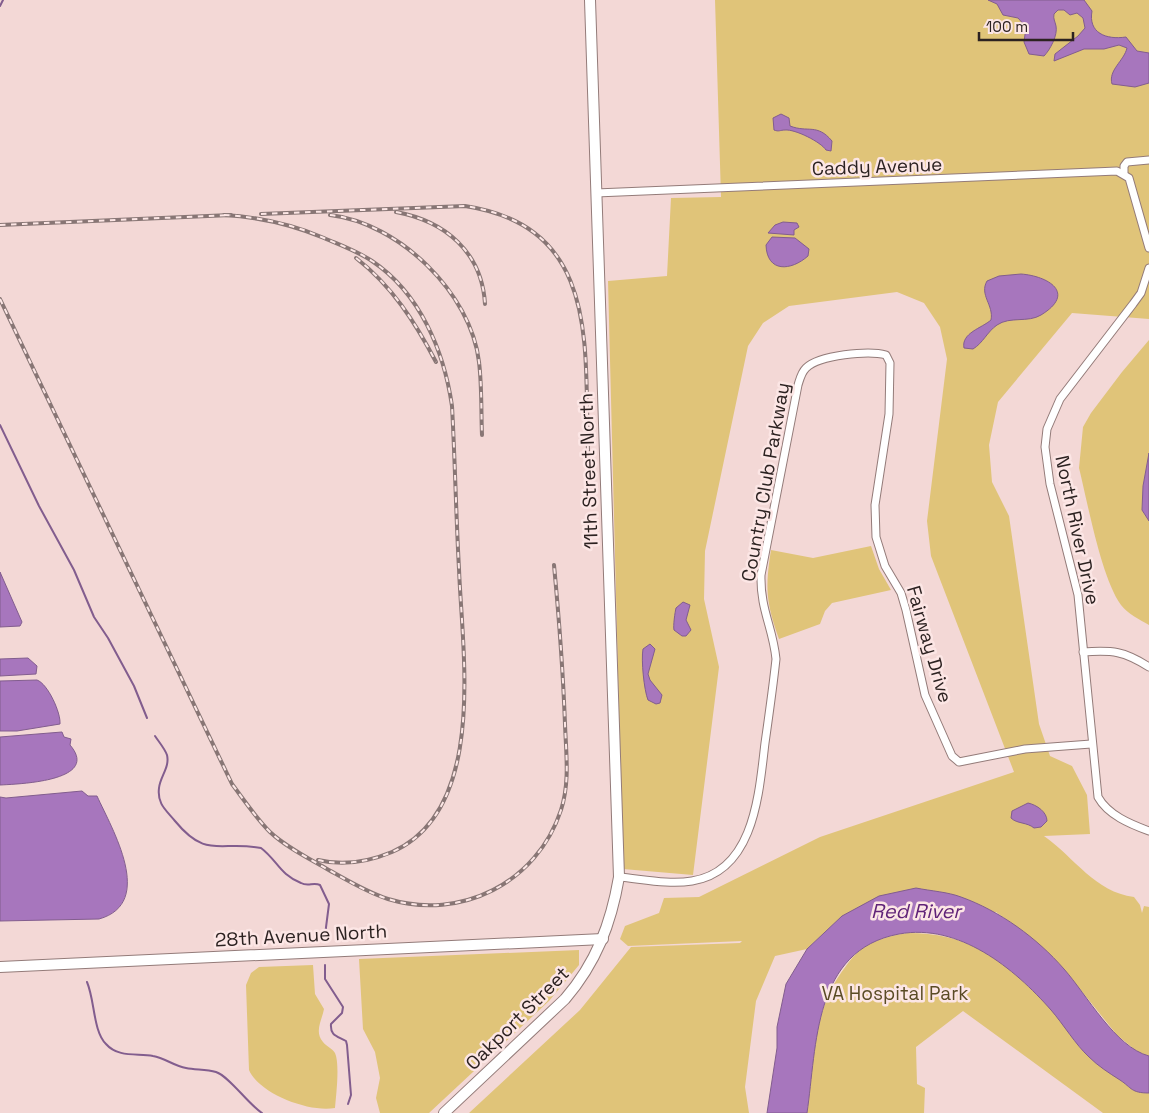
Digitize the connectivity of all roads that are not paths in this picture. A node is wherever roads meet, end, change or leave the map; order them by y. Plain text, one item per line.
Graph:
1 (590, 0) edge
2 (1149, 160) edge
3 (1124, 173) junction
4 (596, 193) junction
5 (1149, 248) edge
6 (1149, 268) edge
7 (886, 355) joint
8 (1083, 652) junction
9 (1149, 667) edge
10 (1091, 744) junction
11 (1149, 831) edge
12 (619, 877) junction
13 (603, 939) junction
14 (0, 967) edge
15 (444, 1113) edge

1 - 4 street, 11th Street North
2 - 3 street
3 - 4 street, Caddy Avenue
3 - 5 street
4 - 12 street, 11th Street North
6 - 8 street, North River Drive
7 - 10 street, Fairway Drive
7 - 12 street, Country Club Parkway
8 - 9 street
8 - 10 street, North River Drive
10 - 11 street, North River Drive
12 - 13 street, 11th Street North
13 - 14 street, 28th Avenue North
13 - 15 street, Oakport Street

